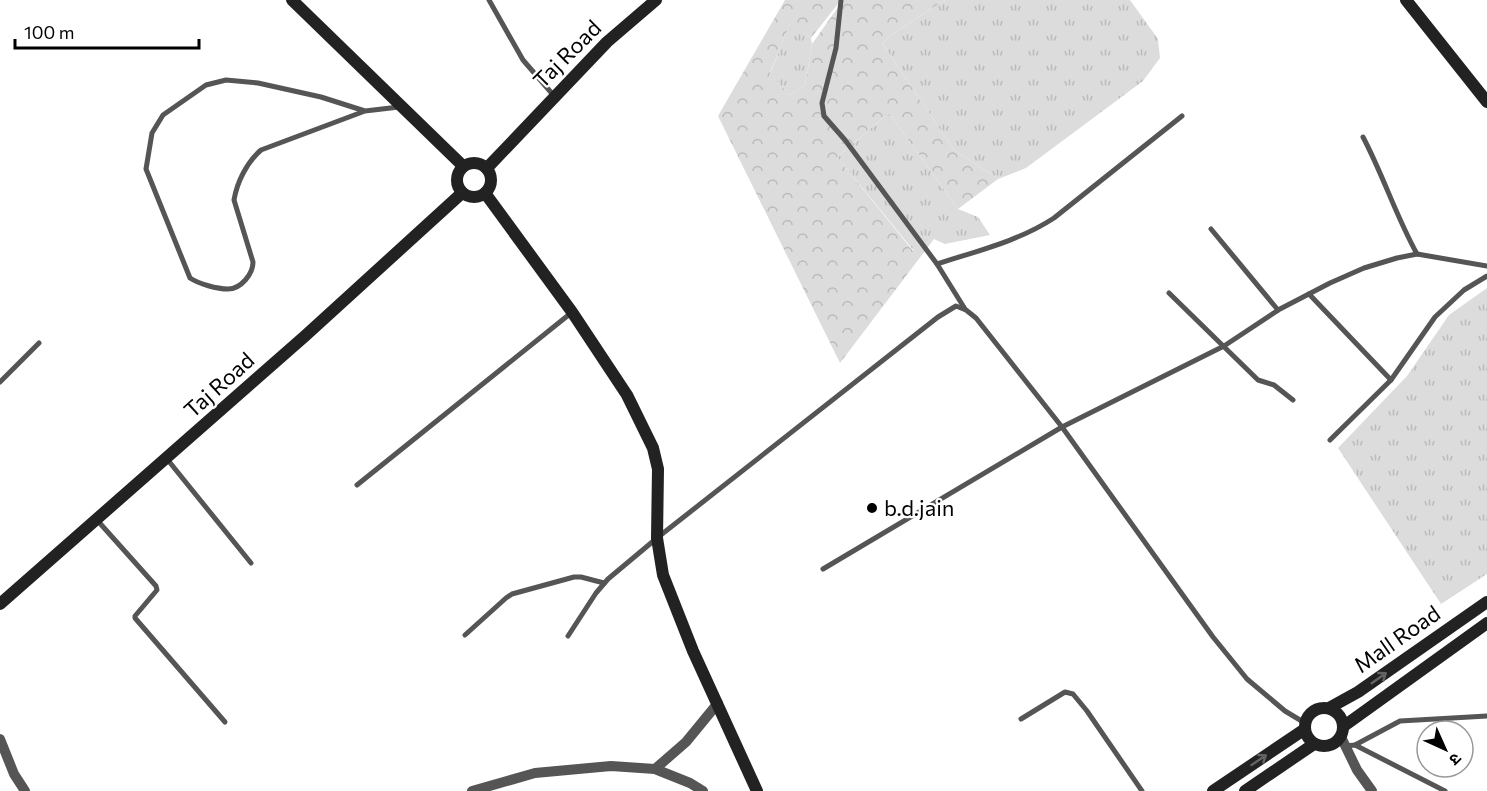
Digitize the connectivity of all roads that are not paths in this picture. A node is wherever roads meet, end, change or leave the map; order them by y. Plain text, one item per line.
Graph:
1 (292, 0) edge
2 (489, 0) edge
3 (656, 0) edge
4 (841, 0) edge
5 (1406, 0) edge
6 (555, 97) junction
7 (1487, 102) edge
8 (400, 106) junction
9 (365, 111) junction
10 (1182, 116) dead end
11 (1363, 137) dead end
12 (463, 166) junction
13 (487, 168) junction
14 (462, 193) junction
15 (485, 193) junction
16 (1211, 230) dead end
17 (1418, 254) junction
18 (937, 264) junction
19 (1487, 266) edge
20 (1487, 276) edge
21 (1169, 293) dead end
22 (1309, 294) junction
23 (966, 310) junction
24 (1278, 310) junction
25 (572, 312) junction
26 (39, 343) dead end
27 (1224, 346) junction
28 (1391, 380) junction
29 (0, 382) edge
30 (1293, 400) dead end
31 (1062, 427) junction
32 (1330, 440) dead end
33 (167, 459) junction
34 (357, 485) dead end
35 (97, 520) junction
36 (657, 538) junction
37 (251, 563) dead end
38 (823, 569) dead end
39 (604, 583) junction
40 (1487, 602) edge
41 (0, 604) edge
42 (1487, 623) edge
43 (465, 635) dead end
44 (568, 636) dead end
45 (718, 703) junction
46 (1329, 708) junction
47 (1487, 716) edge
48 (1021, 718) dead end
49 (225, 722) dead end
50 (1305, 726) junction
51 (1346, 739) junction
52 (0, 740) edge
53 (1314, 744) junction
54 (655, 769) junction
55 (696, 789) edge
56 (25, 791) edge
57 (472, 791) edge
58 (757, 791) edge
59 (1142, 791) edge
60 (1213, 791) edge
61 (1245, 791) edge
62 (1372, 791) edge
63 (1445, 791) edge

1 - 8 main road
2 - 6 lane
3 - 6 main road, Taj Road
4 - 18 lane
5 - 7 main road
6 - 13 main road, Taj Road
8 - 9 lane
8 - 12 main road
9 - 9 lane
10 - 18 lane
11 - 17 lane
12 - 13 main road
12 - 14 main road
13 - 15 main road
14 - 15 main road
14 - 33 main road, Taj Road
15 - 25 main road
16 - 24 lane
17 - 19 lane
17 - 22 lane
18 - 23 lane
20 - 28 lane
21 - 27 lane
22 - 24 lane
22 - 28 lane
23 - 31 lane
23 - 36 lane
24 - 27 lane
25 - 34 lane
25 - 36 main road
26 - 29 lane
27 - 30 lane
27 - 31 lane
28 - 32 lane
31 - 38 lane
31 - 50 lane
33 - 35 main road, Taj Road
33 - 37 lane
35 - 41 main road, Taj Road
35 - 49 lane
36 - 39 lane
36 - 45 main road
39 - 43 lane
39 - 44 lane
46 -> 40 main road, Mall Road
42 - 51 main road, Mall Road
45 - 54 street
45 - 58 main road
46 - 50 main road
46 - 51 main road
47 - 51 lane
48 - 59 lane
50 - 53 main road
60 -> 50 main road
51 - 53 main road
51 - 62 street
51 - 63 lane
52 - 56 street
53 - 61 main road
54 - 55 street
54 - 57 street

